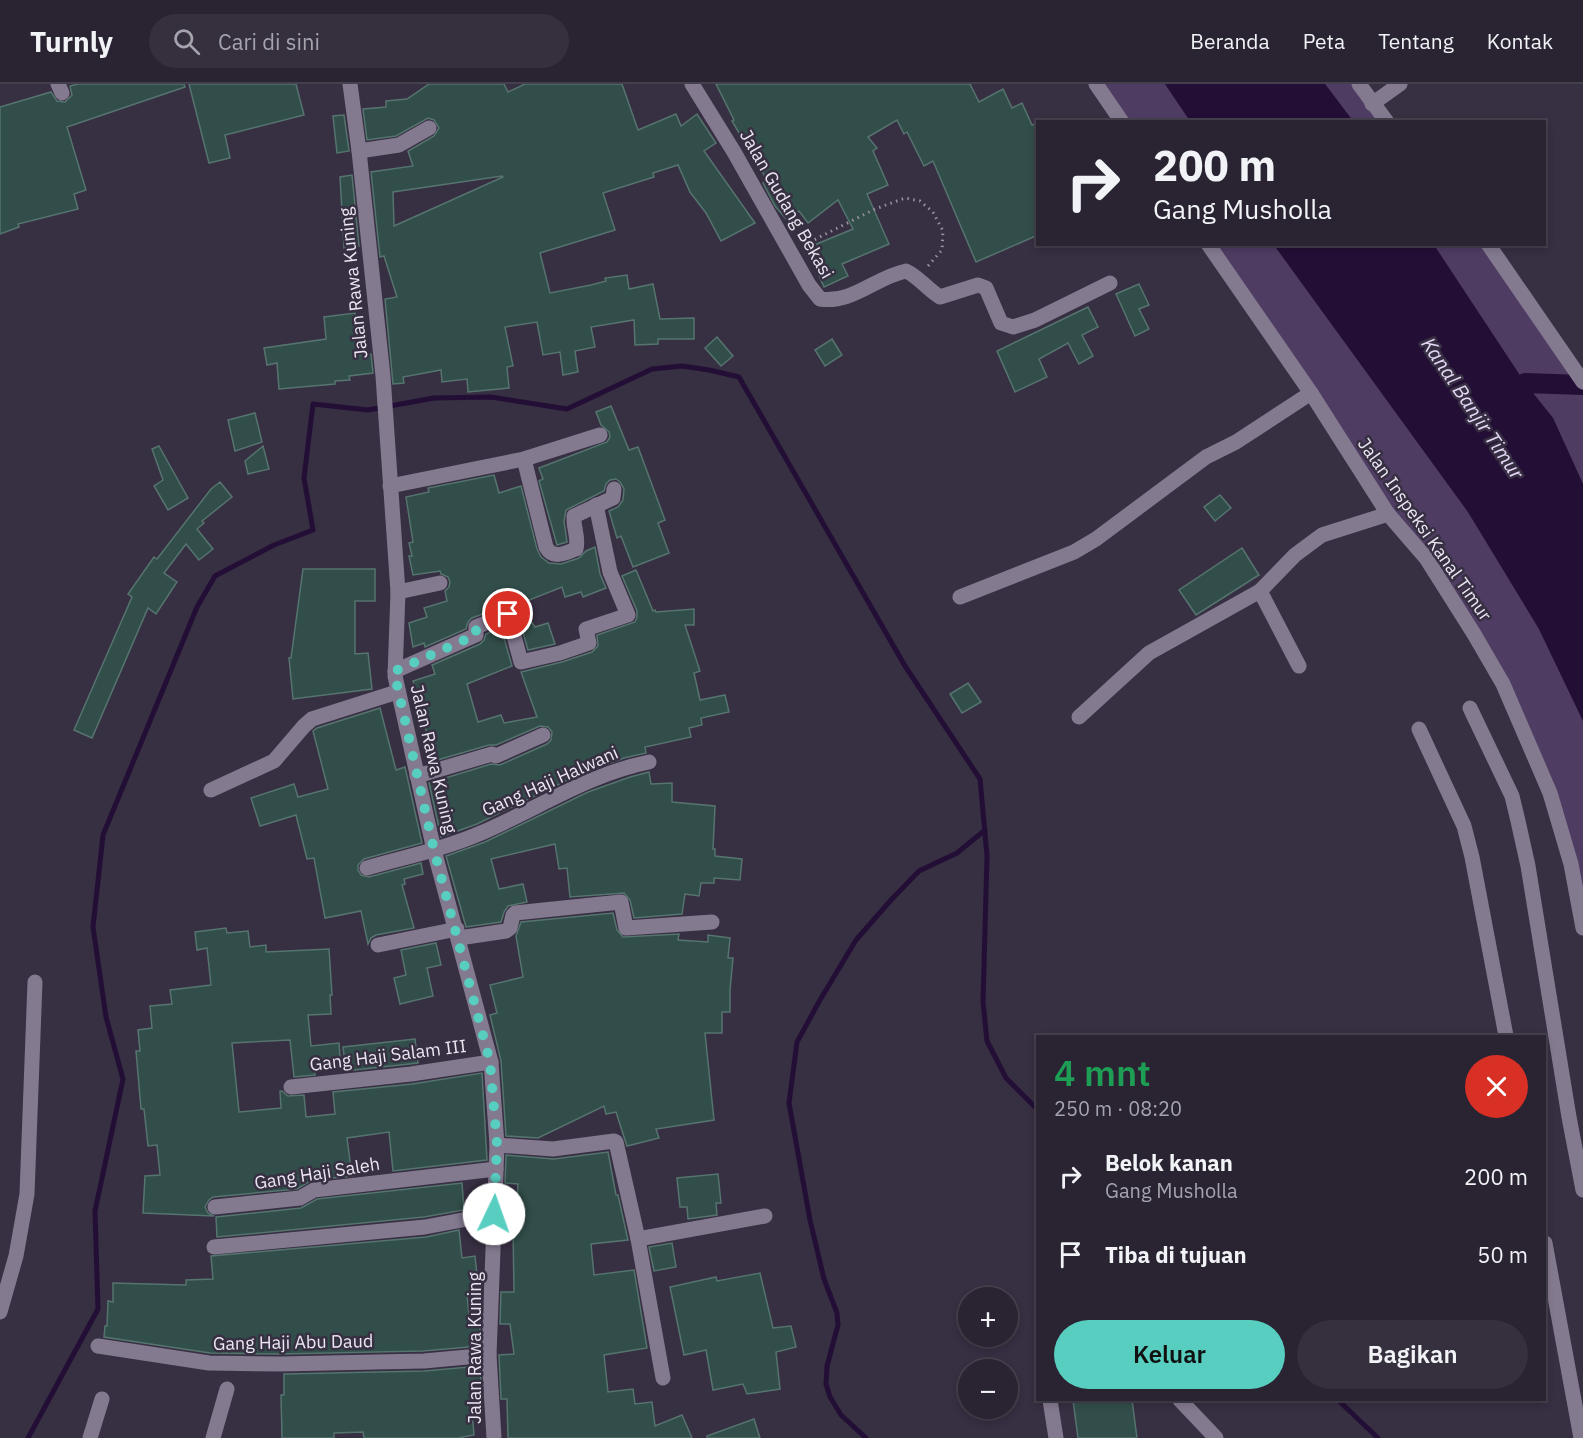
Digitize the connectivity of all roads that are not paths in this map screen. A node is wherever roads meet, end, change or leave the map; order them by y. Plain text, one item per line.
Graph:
1 (350, 84) edge
2 (692, 84) edge
3 (1096, 84) edge
4 (1359, 84) edge
5 (1400, 84) edge
6 (1372, 104) junction
7 (1121, 120) edge
8 (1385, 120) edge
9 (429, 128) dead end
10 (359, 152) junction
11 (1209, 246) edge
12 (1489, 246) edge
13 (1110, 283) dead end
14 (1583, 382) edge
15 (1311, 393) junction
16 (600, 435) dead end
17 (524, 459) junction
18 (390, 486) junction
19 (614, 489) dead end
20 (596, 505) junction
21 (1388, 514) junction
22 (440, 583) dead end
23 (1260, 591) junction
24 (398, 592) junction
25 (960, 597) dead end
26 (1299, 666) dead end
27 (395, 671) junction
28 (397, 692) junction
29 (1470, 708) dead end
30 (1079, 717) dead end
31 (1419, 729) dead end
32 (543, 735) dead end
33 (649, 762) dead end
34 (417, 776) junction
35 (211, 790) dead end
36 (434, 850) junction
37 (367, 868) dead end
38 (712, 922) dead end
39 (1583, 928) edge
40 (458, 934) junction
41 (378, 945) dead end
42 (35, 982) dead end
43 (1506, 1035) edge
44 (490, 1062) junction
45 (291, 1088) dead end
46 (497, 1144) junction
47 (496, 1170) junction
48 (1583, 1190) edge
49 (215, 1207) dead end
50 (494, 1214) junction
51 (765, 1216) dead end
52 (638, 1239) junction
53 (214, 1247) dead end
54 (1546, 1248) edge
55 (0, 1312) edge
56 (98, 1347) dead end
57 (489, 1355) junction
58 (663, 1378) dead end
59 (227, 1389) dead end
60 (102, 1399) dead end
61 (1050, 1401) edge
62 (1181, 1401) edge
63 (90, 1438) edge
64 (213, 1438) edge
65 (494, 1438) edge
66 (1056, 1438) edge
67 (1216, 1438) edge
68 (1581, 1438) edge

1 - 10 street, Jalan Rawa Kuning
2 - 13 street, Jalan Gudang Bekasi
3 - 7 street
4 - 6 street
5 - 6 street
6 - 8 street
9 - 10 street
10 - 18 street, Jalan Rawa Kuning
11 - 15 street, Jalan Inspeksi Kanal Timur
12 - 14 street
15 - 21 street, Jalan Inspeksi Kanal Timur
15 - 25 street
16 - 17 street
17 - 18 street
17 - 20 street
18 - 24 street, Jalan Rawa Kuning
19 - 20 street
20 - 27 street
21 - 23 street
21 - 39 street, Jalan Inspeksi Kanal Timur
22 - 24 street
23 - 26 street
23 - 30 street
24 - 27 street, Jalan Rawa Kuning
27 - 28 street, Jalan Rawa Kuning
28 - 34 street, Jalan Rawa Kuning
28 - 35 street
29 - 48 street
31 - 43 street
32 - 34 street
33 - 36 street, Gang Haji Halwani
34 - 36 street, Jalan Rawa Kuning
36 - 37 street, Gang Haji Halwani
36 - 40 street, Jalan Rawa Kuning
38 - 40 street
40 - 41 street
40 - 44 street, Jalan Rawa Kuning
42 - 55 street
44 - 45 street, Gang Haji Salam III
44 - 46 street, Jalan Rawa Kuning
46 - 47 street, Jalan Rawa Kuning
46 - 52 street
47 - 49 street, Gang Haji Saleh
47 - 50 street, Jalan Rawa Kuning
50 - 53 street
50 - 57 street, Jalan Rawa Kuning
51 - 52 street
52 - 58 street
54 - 68 street
56 - 57 street, Gang Haji Abu Daud
57 - 65 street, Jalan Rawa Kuning
59 - 64 street
60 - 63 street
61 - 66 street
62 - 67 street

